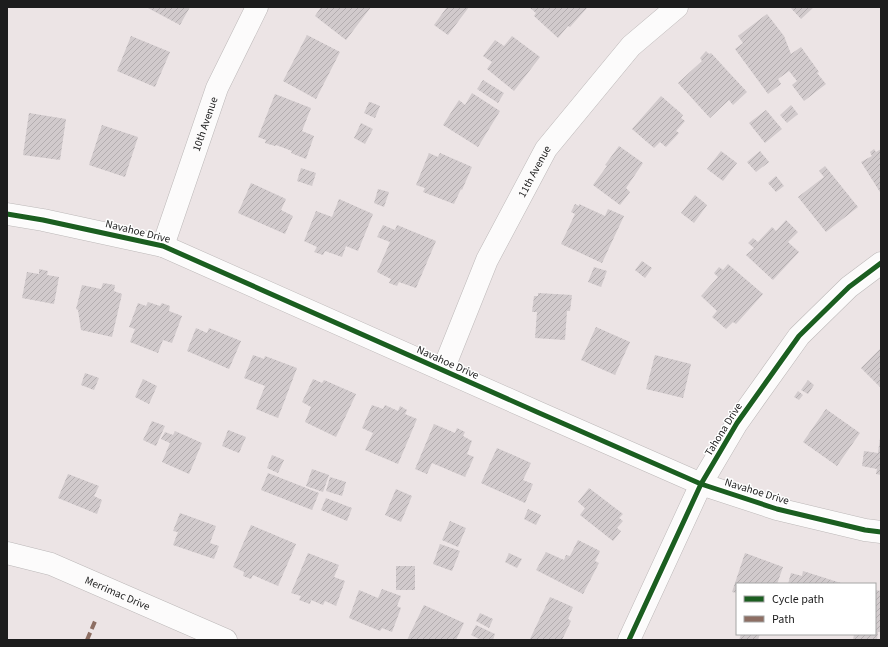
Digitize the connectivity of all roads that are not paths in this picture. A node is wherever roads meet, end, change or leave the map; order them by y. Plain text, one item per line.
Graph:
1 (257, 7) edge
2 (677, 7) edge
3 (7, 214) edge
4 (163, 246) junction
5 (881, 263) edge
6 (443, 370) junction
7 (701, 484) junction
8 (881, 532) edge
9 (7, 553) edge
10 (226, 640) edge
11 (629, 640) edge

1 - 4 street, 10th Avenue
2 - 6 street, 11th Avenue
3 - 4 street, Navahoe Drive
4 - 6 street, Navahoe Drive
5 - 7 street, Tahona Drive
6 - 7 street, Navahoe Drive
7 - 8 street, Navahoe Drive
7 - 11 street, Tahona Drive
9 - 10 street, Merrimac Drive

